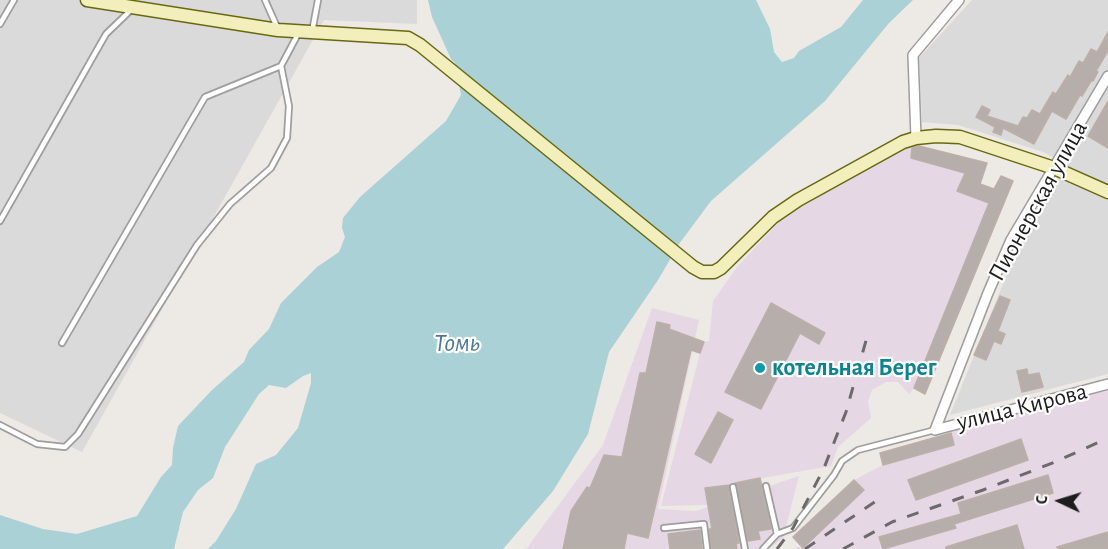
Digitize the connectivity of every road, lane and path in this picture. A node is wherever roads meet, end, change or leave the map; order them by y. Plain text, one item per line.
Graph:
1 (14, 0) edge
2 (87, 0) edge
3 (265, 0) edge
4 (318, 0) edge
5 (959, 0) edge
6 (134, 7) junction
7 (0, 24) edge
8 (278, 30) junction
9 (306, 32) junction
10 (281, 66) junction
11 (1108, 76) edge
12 (916, 138) junction
13 (1054, 168) junction
14 (1108, 192) edge
15 (0, 221) edge
16 (62, 343) dead end
17 (1108, 384) edge
18 (0, 425) edge
19 (935, 430) junction
20 (766, 486) dead end
21 (733, 487) dead end
22 (664, 528) dead end
23 (777, 534) junction
24 (707, 549) edge
25 (745, 549) edge
26 (763, 549) edge

1 - 7 lane
2 - 6 main road
3 - 8 lane
4 - 9 lane
5 - 12 street
6 - 8 main road
6 - 15 lane
8 - 9 main road
9 - 10 lane
9 - 12 main road
10 - 16 lane
10 - 18 lane
11 - 13 street, Пионерская улица
12 - 13 main road
13 - 14 main road
13 - 19 street, Пионерская улица
17 - 19 street, улица Кирова
19 - 23 lane
20 - 23 lane
21 - 25 lane
22 - 24 lane
23 - 26 lane

